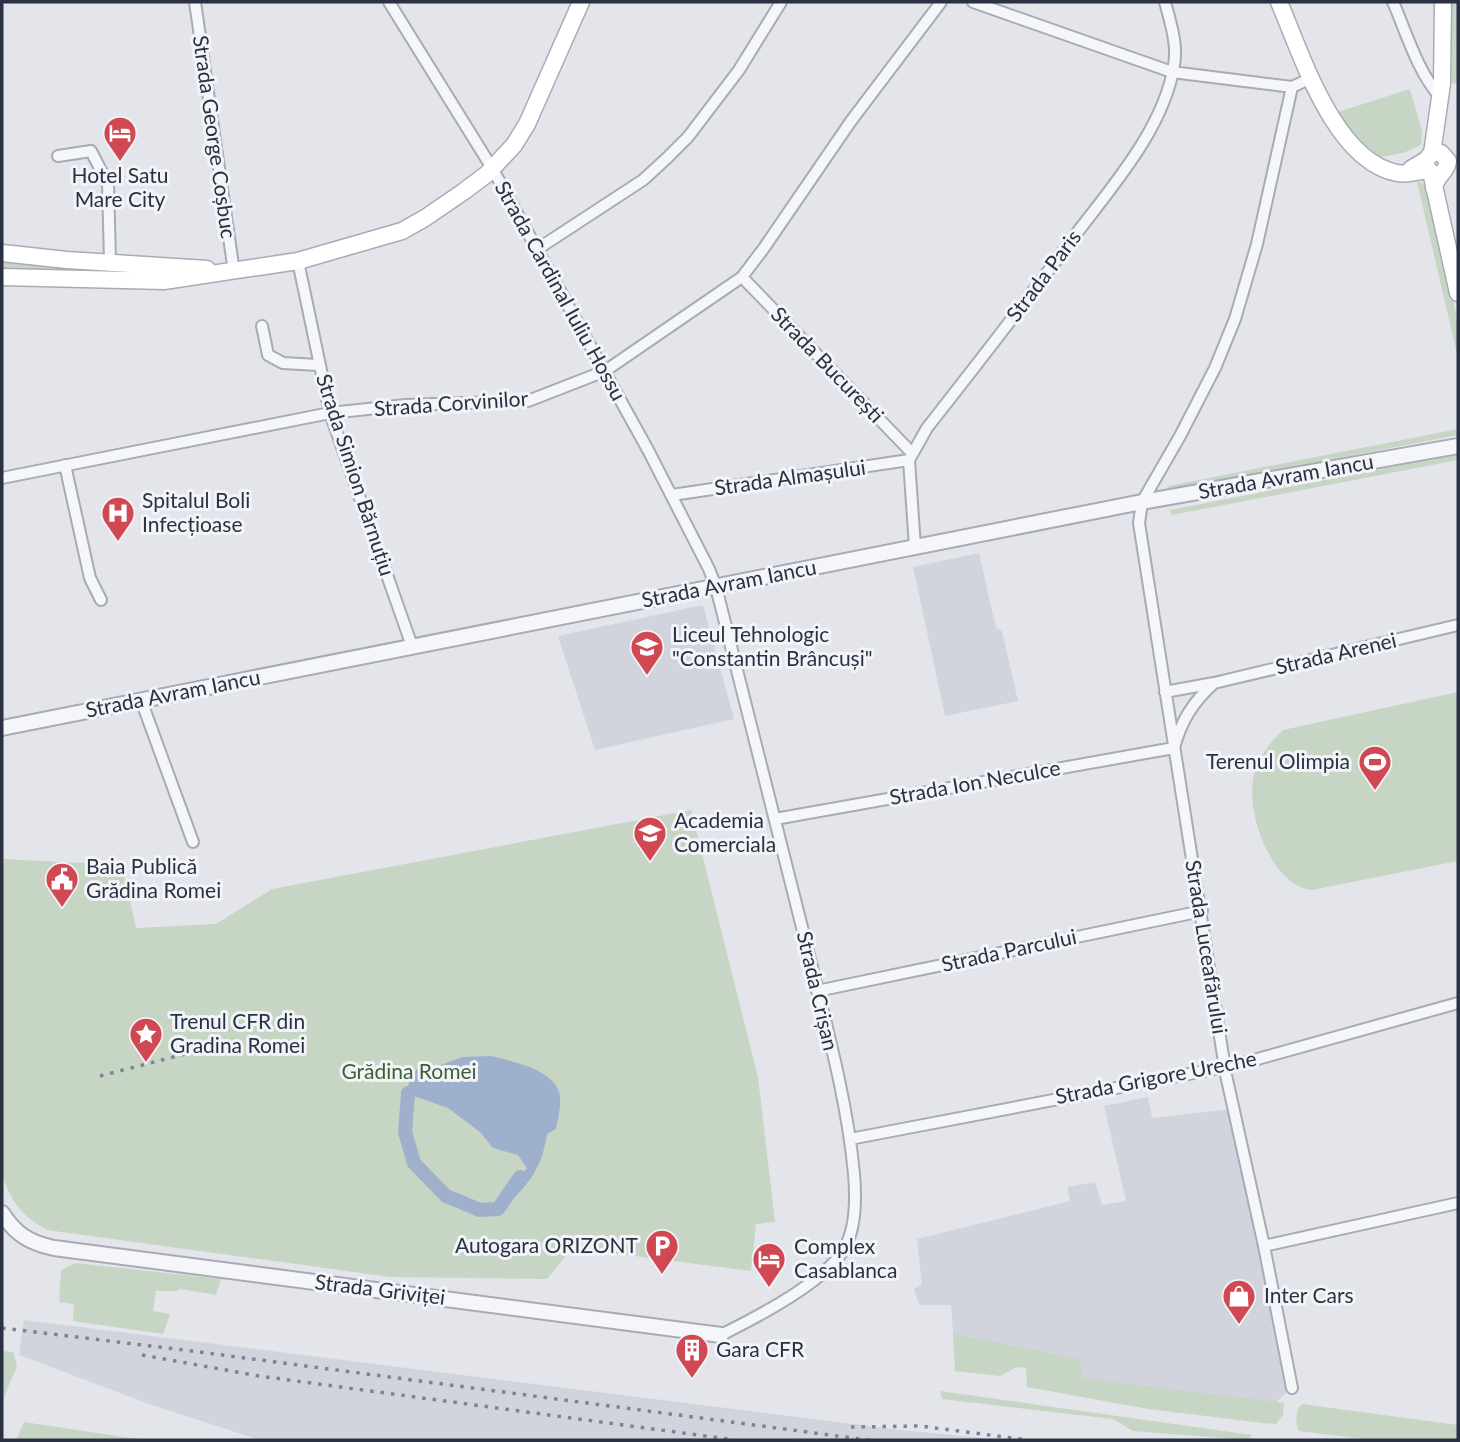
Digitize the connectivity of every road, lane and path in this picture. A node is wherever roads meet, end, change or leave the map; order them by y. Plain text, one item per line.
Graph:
1 (195, 2) edge
2 (389, 2) edge
3 (581, 2) edge
4 (781, 2) edge
5 (941, 2) edge
6 (973, 2) edge
7 (1164, 2) edge
8 (1279, 2) edge
9 (1393, 2) edge
10 (1443, 2) edge
11 (1172, 72) junction
12 (1311, 78) junction
13 (1292, 87) junction
14 (1441, 98) junction
15 (58, 156) dead end
16 (1438, 167) edge
17 (492, 168) junction
18 (536, 250) junction
19 (2, 253) edge
20 (298, 261) junction
21 (110, 262) junction
22 (234, 272) junction
23 (741, 276) junction
24 (2, 277) edge
25 (1458, 293) edge
26 (262, 326) dead end
27 (318, 365) junction
28 (605, 371) junction
29 (330, 414) junction
30 (1458, 446) edge
31 (910, 456) junction
32 (65, 465) junction
33 (2, 478) edge
34 (672, 495) junction
35 (1142, 502) junction
36 (915, 547) junction
37 (716, 587) junction
38 (101, 600) dead end
39 (1458, 625) edge
40 (412, 646) junction
41 (1214, 683) junction
42 (1166, 692) junction
43 (141, 700) junction
44 (2, 728) edge
45 (1174, 748) junction
46 (775, 819) junction
47 (193, 842) dead end
48 (1202, 911) junction
49 (817, 991) junction
50 (1458, 1003) edge
51 (1224, 1066) junction
52 (850, 1139) junction
53 (1458, 1203) edge
54 (2, 1213) edge
55 (1264, 1246) junction
56 (721, 1335) joint
57 (1292, 1388) dead end

1 - 22 street, Strada George Coșbuc
2 - 17 street, Strada Cardinal Iuliu Hossu
3 - 17 main road
4 - 18 street
5 - 23 street, Strada Corvinilor
6 - 11 street
7 - 11 street, Strada Paris
8 - 12 main road
9 - 14 street
10 - 14 main road
11 - 13 street
11 - 31 street, Strada Paris
12 - 13 street
12 - 16 main road
13 - 35 street
14 - 16 main road
15 - 21 street
16 - 25 main road
17 - 18 street, Strada Cardinal Iuliu Hossu
17 - 20 main road
18 - 28 street, Strada Cardinal Iuliu Hossu
19 - 21 main road
20 - 22 main road
20 - 27 street, Strada Simion Bărnuțiu
21 - 22 main road
22 - 24 main road
23 - 28 street, Strada Corvinilor
23 - 31 street, Strada București
26 - 27 street
27 - 29 street, Strada Simion Bărnuțiu
28 - 29 street, Strada Corvinilor
28 - 34 street, Strada Cardinal Iuliu Hossu
29 - 32 street, Strada Corvinilor
29 - 40 street, Strada Simion Bărnuțiu
30 - 35 street, Strada Avram Iancu
31 - 34 street, Strada Almașului
31 - 36 street
32 - 33 street, Strada Corvinilor
32 - 38 street
34 - 37 street, Strada Cardinal Iuliu Hossu
35 - 36 street, Strada Avram Iancu
35 - 42 street, Strada Luceafărului
36 - 37 street, Strada Avram Iancu
37 - 40 street, Strada Avram Iancu
37 - 46 street, Strada Crișan
39 - 41 street, Strada Arenei
40 - 43 street, Strada Avram Iancu
41 - 42 street, Strada Arenei
41 - 45 street
42 - 45 street, Strada Luceafărului
43 - 44 street, Strada Avram Iancu
43 - 47 street
45 - 46 street, Strada Ion Neculce
45 - 48 street, Strada Luceafărului
46 - 49 street, Strada Crișan
48 - 49 street, Strada Parcului
48 - 51 street, Strada Luceafărului
49 - 52 street, Strada Crișan
50 - 51 street, Strada Grigore Ureche
51 - 52 street, Strada Grigore Ureche
51 - 55 street, Strada Luceafărului
52 - 56 street, Strada Crișan
53 - 55 street
54 - 56 street, Strada Griviței
55 - 57 street, Strada Luceafărului

